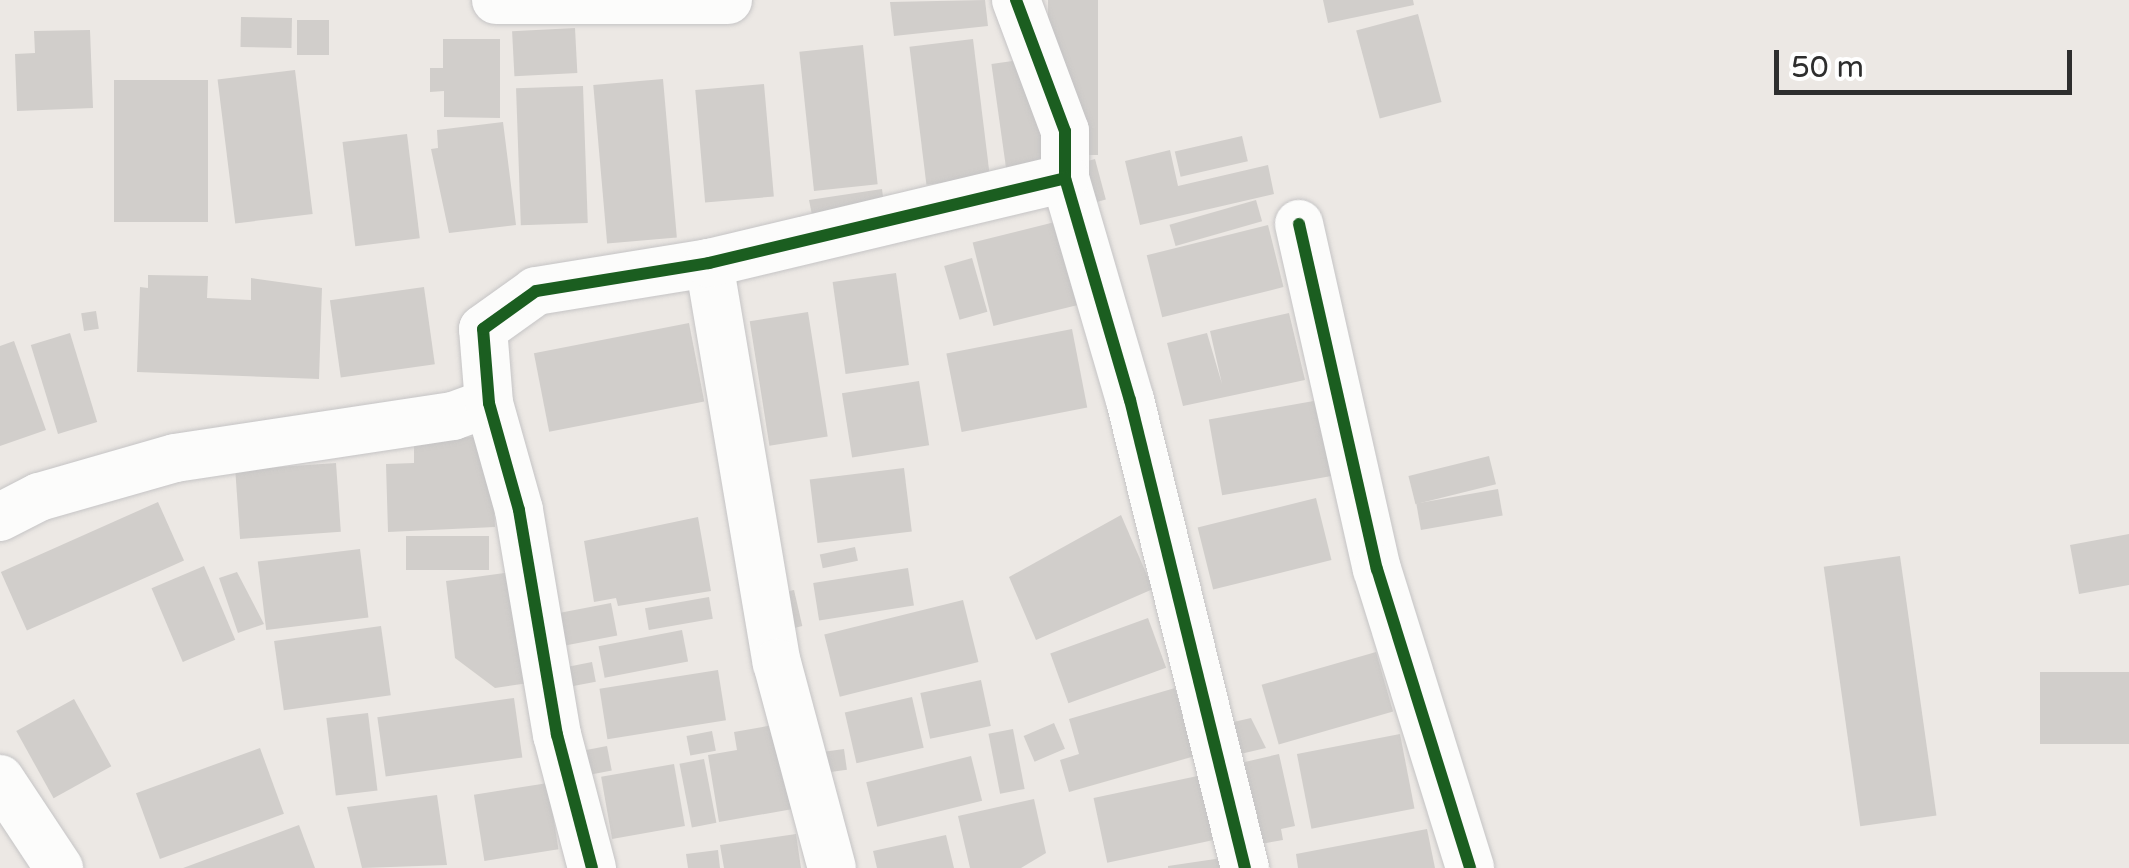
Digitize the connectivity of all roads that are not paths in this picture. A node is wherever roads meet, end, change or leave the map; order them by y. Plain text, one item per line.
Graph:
1 (496, 0) edge
2 (728, 0) edge
3 (1016, 0) edge
4 (1065, 178) junction
5 (1299, 224) dead end
6 (709, 263) junction
7 (489, 403) junction
8 (0, 517) edge
9 (0, 779) edge
10 (15, 837) edge
11 (59, 868) edge
12 (592, 868) edge
13 (832, 868) edge
14 (1246, 868) edge
15 (1470, 868) edge

1 - 2 street
3 - 4 street
4 - 6 street
4 - 14 street
5 - 15 street
6 - 7 street
6 - 13 street
7 - 8 street
7 - 12 street
9 - 10 street
10 - 11 street

